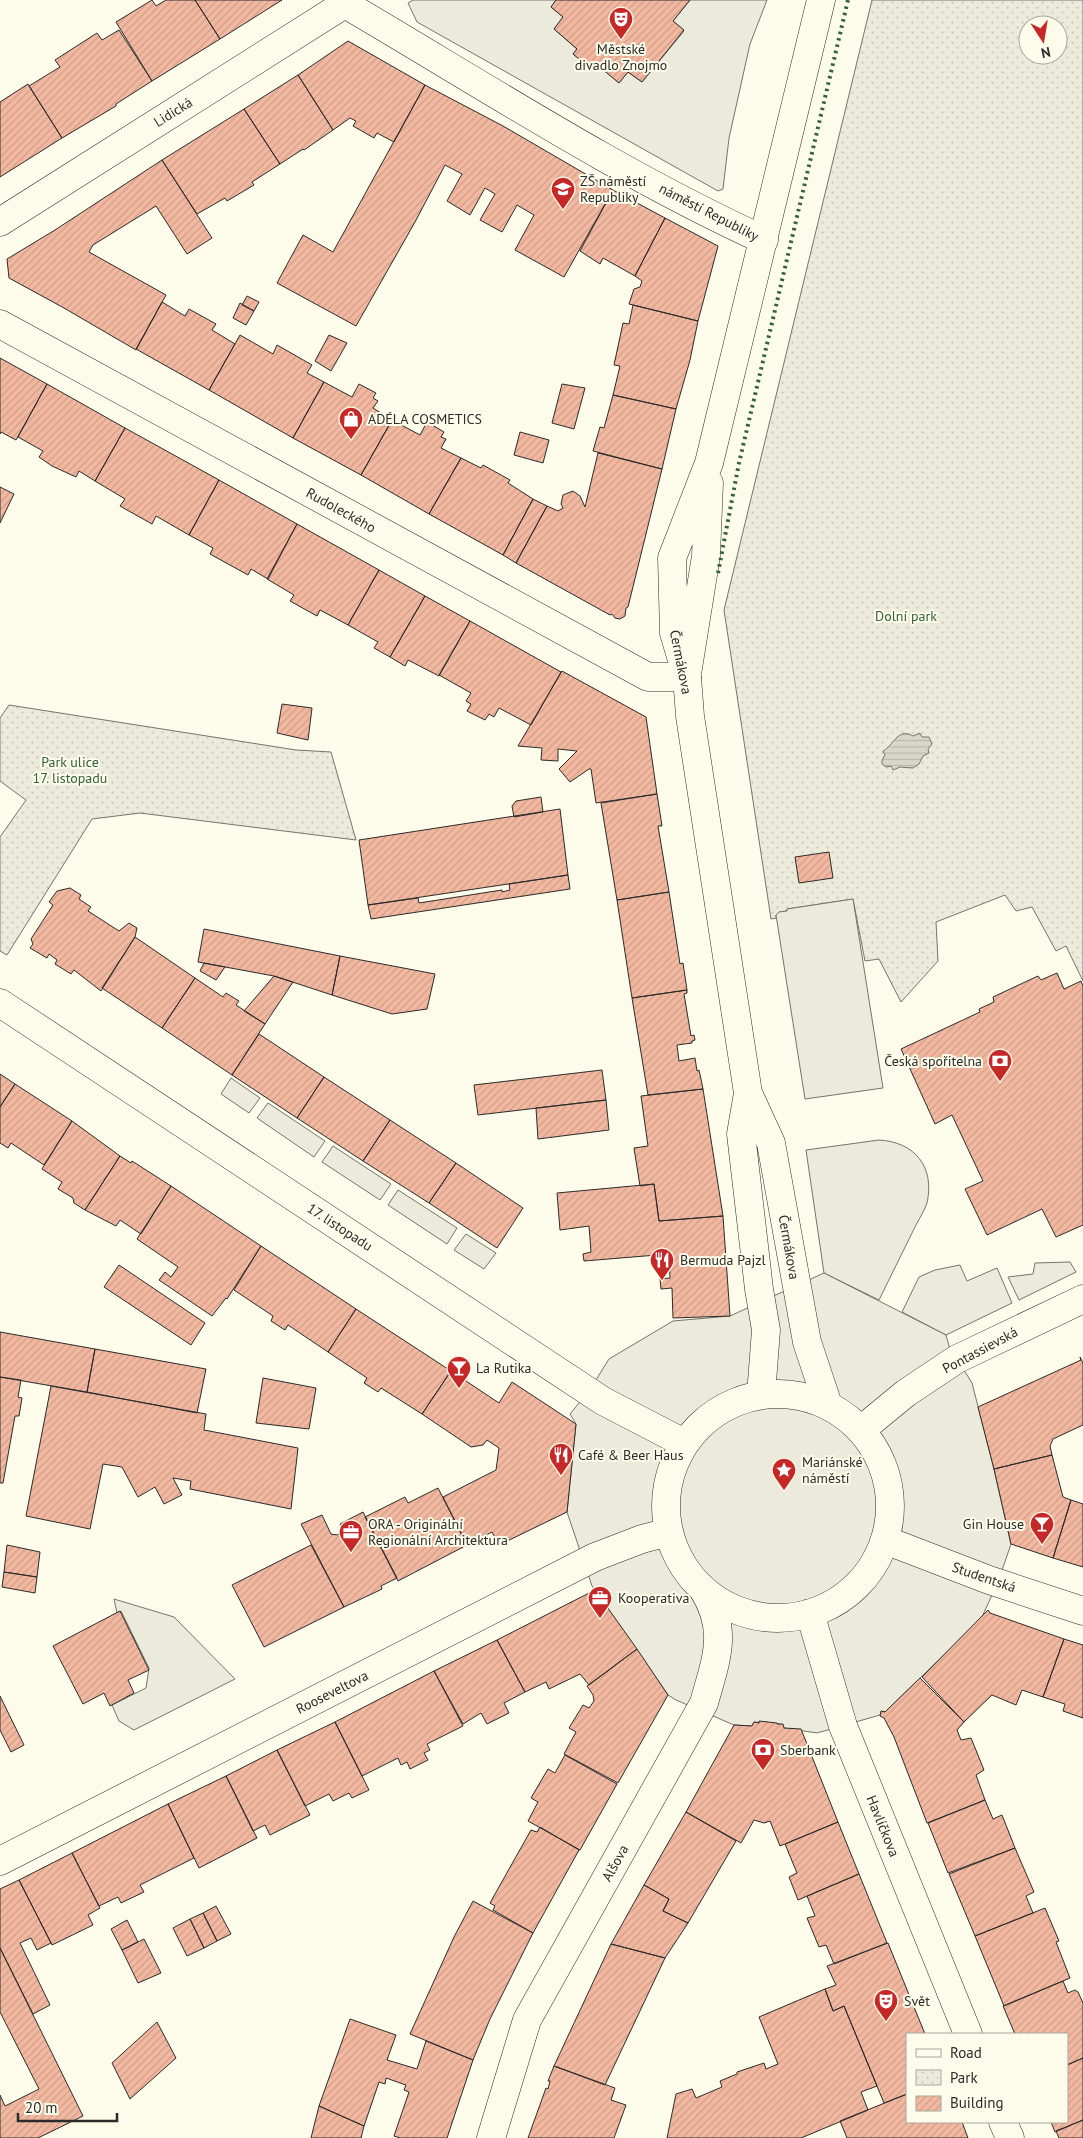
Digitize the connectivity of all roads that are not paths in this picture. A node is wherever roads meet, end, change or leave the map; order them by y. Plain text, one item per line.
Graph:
1 (821, 0) edge
2 (348, 2) edge
3 (0, 222) edge
4 (764, 240) junction
5 (0, 324) edge
6 (687, 677) junction
7 (0, 1003) edge
8 (748, 1093) junction
9 (1083, 1299) edge
10 (761, 1395) junction
11 (827, 1402) junction
12 (861, 1430) junction
13 (684, 1443) junction
14 (668, 1532) junction
15 (885, 1540) junction
16 (703, 1589) junction
17 (1083, 1611) edge
18 (810, 1613) junction
19 (0, 1862) edge
20 (968, 2033) edge
21 (1003, 2123) edge
22 (491, 2138) edge
23 (1010, 2138) edge

1 - 4 main road, náměstí Republiky
2 - 3 main road, Lidická
2 - 4 main road, náměstí Republiky
4 - 6 main road, Čermákova
5 - 6 main road, Rudoleckého
6 - 8 main road, Čermákova
7 - 13 main road, 17. listopadu
8 - 10 main road, Čermákova
8 - 11 main road, Čermákova
9 - 12 main road, Pontassievská
10 - 11 main road
10 - 13 main road
11 - 12 main road
12 - 15 main road
13 - 14 main road
14 - 16 main road
14 - 19 main road, Rooseveltova
15 - 17 main road, Studentská
15 - 18 main road
16 - 18 main road
16 - 22 main road, Alšova
18 - 20 main road, Havlíčkova
21 - 23 main road

